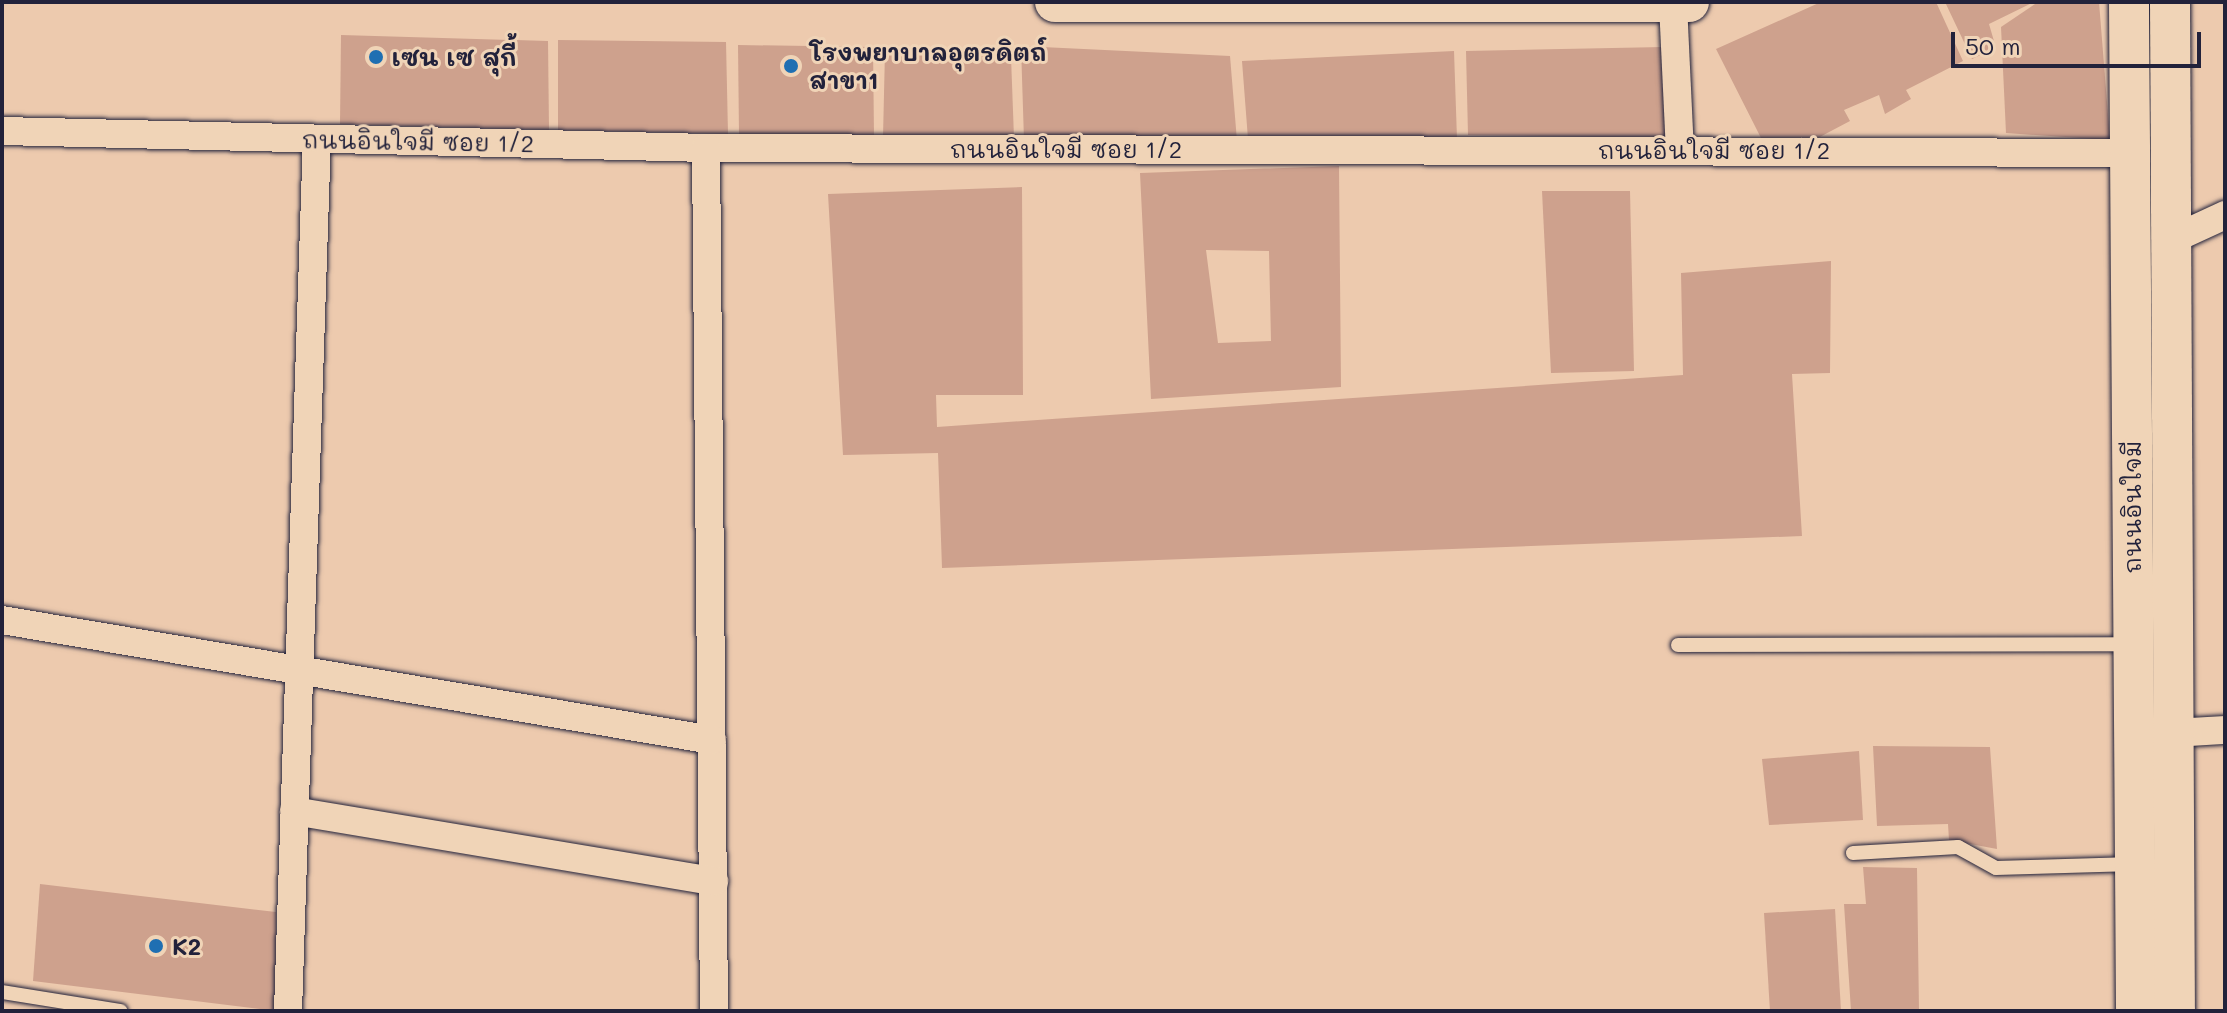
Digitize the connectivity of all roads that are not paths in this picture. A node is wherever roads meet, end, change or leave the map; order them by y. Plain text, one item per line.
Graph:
1 (1055, 2) edge
2 (2129, 2) edge
3 (2170, 2) edge
4 (1681, 3) edge
5 (2, 131) edge
6 (317, 139) junction
7 (706, 148) junction
8 (1680, 150) junction
9 (2130, 153) junction
10 (2225, 215) edge
11 (2171, 240) junction
12 (2131, 241) junction
13 (2, 620) edge
14 (2133, 644) junction
15 (1678, 645) dead end
16 (299, 669) junction
17 (2225, 730) edge
18 (2174, 733) junction
19 (2134, 734) junction
20 (712, 740) junction
21 (294, 811) junction
22 (1853, 853) dead end
23 (2134, 864) junction
24 (714, 881) junction
25 (2, 992) edge
26 (120, 1011) edge
27 (288, 1011) edge
28 (714, 1011) edge
29 (2136, 1011) edge
30 (2175, 1011) edge

1 - 4 main road
2 - 9 main road, ถนนอินใจมี
3 - 11 main road, ถนนอินใจมี
4 - 8 street
5 - 6 street, ถนนอินใจมี ซอย 1/2
6 - 7 street, ถนนอินใจมี ซอย 1/2
6 - 16 street
7 - 8 street, ถนนอินใจมี ซอย 1/2
7 - 20 street
8 - 9 street, ถนนอินใจมี ซอย 1/2
9 - 12 main road, ถนนอินใจมี
10 - 11 street
11 - 12 main road
11 - 18 main road, ถนนอินใจมี
12 - 14 main road, ถนนอินใจมี
13 - 16 street
14 - 15 lane
14 - 19 main road, ถนนอินใจมี
16 - 20 street
16 - 21 street
17 - 18 street
18 - 19 main road
18 - 30 main road, ถนนอินใจมี
19 - 23 main road, ถนนอินใจมี
20 - 24 street
21 - 24 street
21 - 27 street
22 - 23 lane
23 - 29 main road, ถนนอินใจมี
24 - 28 street
25 - 26 lane

